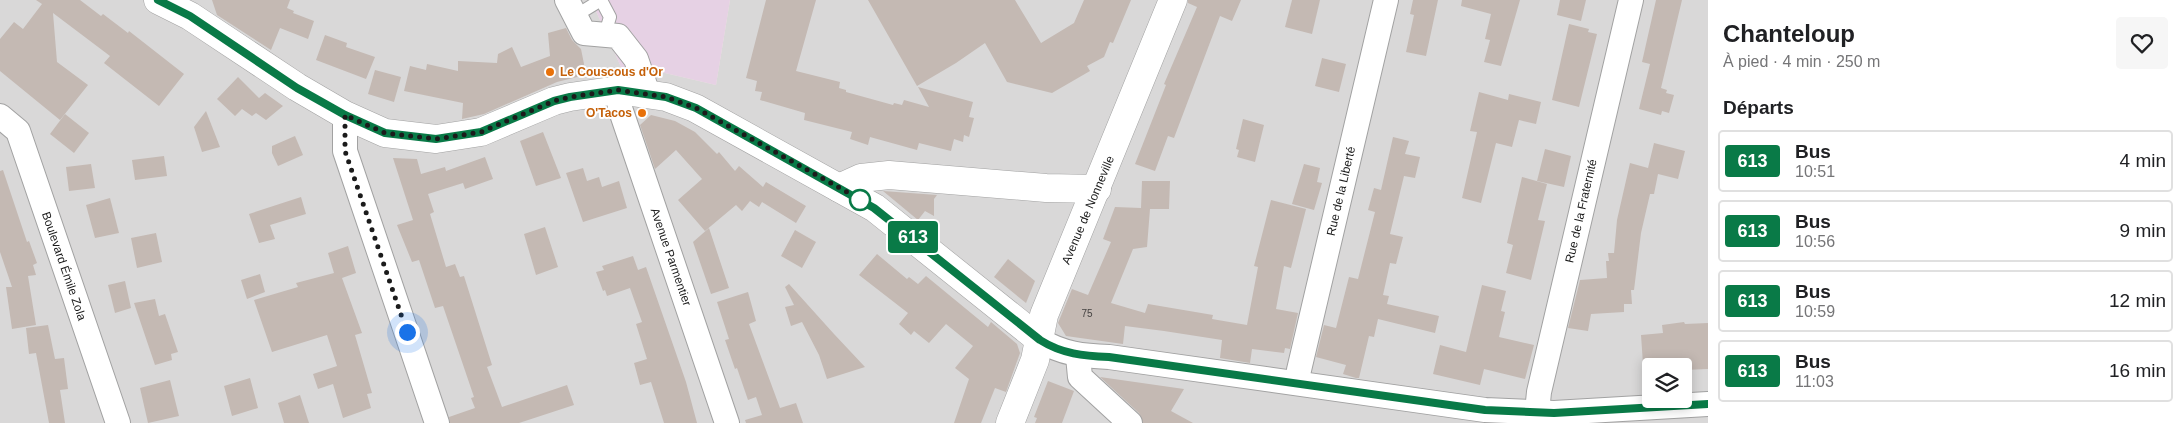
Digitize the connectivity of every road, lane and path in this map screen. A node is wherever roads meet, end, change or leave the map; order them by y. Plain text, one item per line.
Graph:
1 (158, 0) edge
2 (601, 0) edge
3 (1173, 0) edge
4 (1386, 0) edge
5 (1631, 0) edge
6 (193, 8) edge
7 (571, 8) edge
8 (596, 34) junction
9 (618, 90) junction
10 (648, 94) junction
11 (345, 115) junction
12 (0, 116) edge
13 (839, 188) junction
14 (1097, 189) junction
15 (1040, 340) junction
16 (1078, 356) junction
17 (1298, 383) junction
18 (1708, 404) edge
19 (1537, 417) edge
20 (118, 423) edge
21 (437, 423) edge
22 (726, 423) edge
23 (1010, 423) edge
24 (1130, 423) edge

1 - 6 street
2 - 7 lane
2 - 8 lane
3 - 14 street, Avenue de Nonneville
4 - 17 street, Rue de la Liberté
5 - 19 street, Rue de la Fraternité
6 - 11 street
7 - 8 street
8 - 10 street
9 - 10 street
9 - 11 street
9 - 22 street, Avenue Parmentier
10 - 13 street
11 - 21 street
12 - 20 street, Boulevard Émile Zola
13 - 14 street
13 - 15 street
14 - 15 street, Avenue de Nonneville
15 - 16 street
15 - 23 street, Avenue de Nonneville
16 - 17 street
16 - 24 street
17 - 19 street
18 - 19 street

